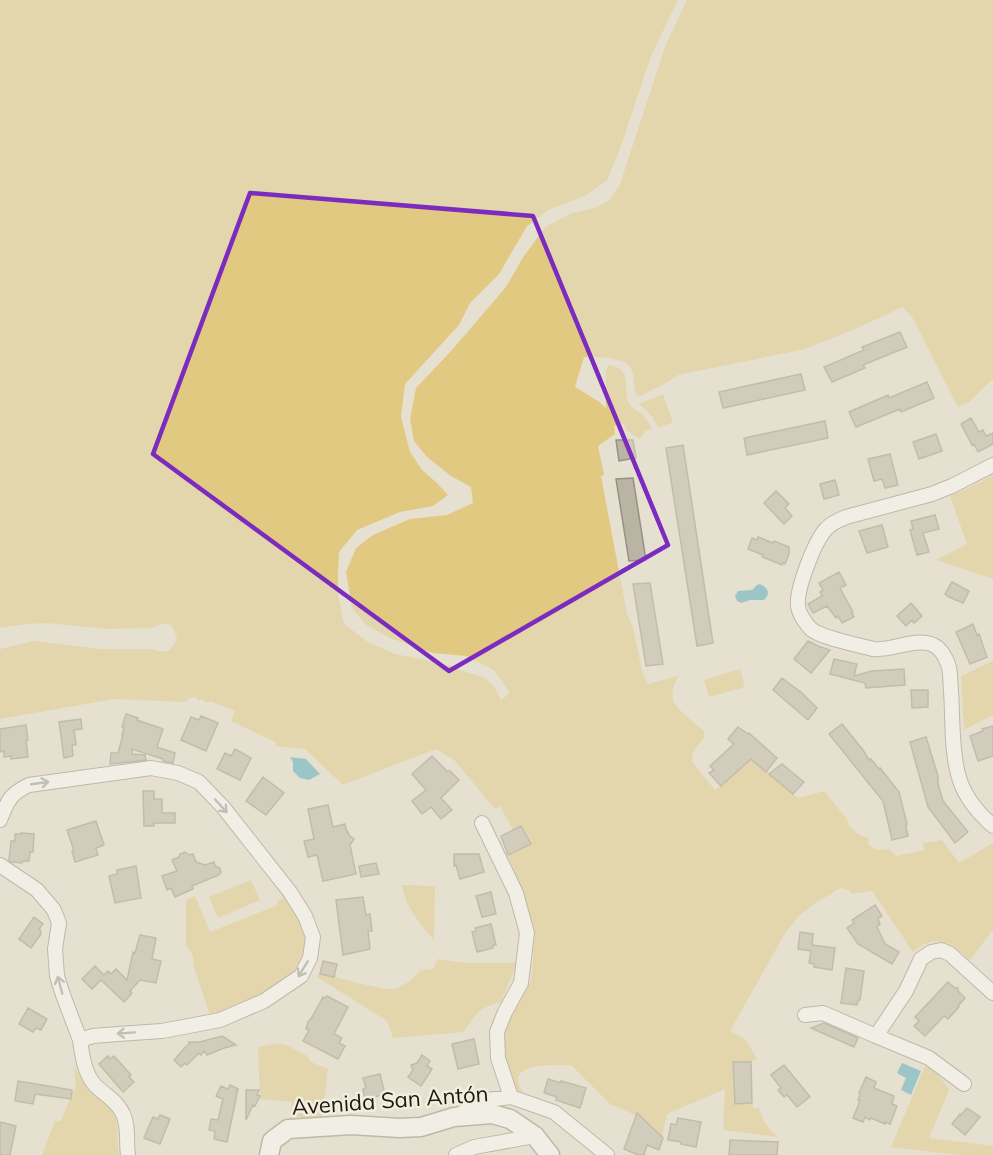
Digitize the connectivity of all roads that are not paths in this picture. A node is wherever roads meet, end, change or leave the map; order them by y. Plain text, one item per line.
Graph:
1 (993, 465) edge
2 (0, 820) edge
3 (482, 823) dead end
4 (993, 826) edge
5 (0, 865) edge
6 (993, 993) edge
7 (805, 1015) dead end
8 (876, 1036) junction
9 (80, 1040) junction
10 (964, 1084) dead end
11 (511, 1097) junction
12 (454, 1117) junction
13 (535, 1136) junction
14 (128, 1155) edge
15 (269, 1155) edge
16 (456, 1155) edge
17 (550, 1155) edge
18 (607, 1155) edge

1 - 4 street
2 -> 9 street
3 - 11 street
9 -> 5 street
6 - 8 street
7 - 8 street
8 - 10 street
9 - 14 street
11 - 12 street
11 - 18 street
12 - 13 street, Avenida San Antón
12 - 15 street, Avenida San Antón
13 - 16 street
13 - 17 street, Avenida San Antón

